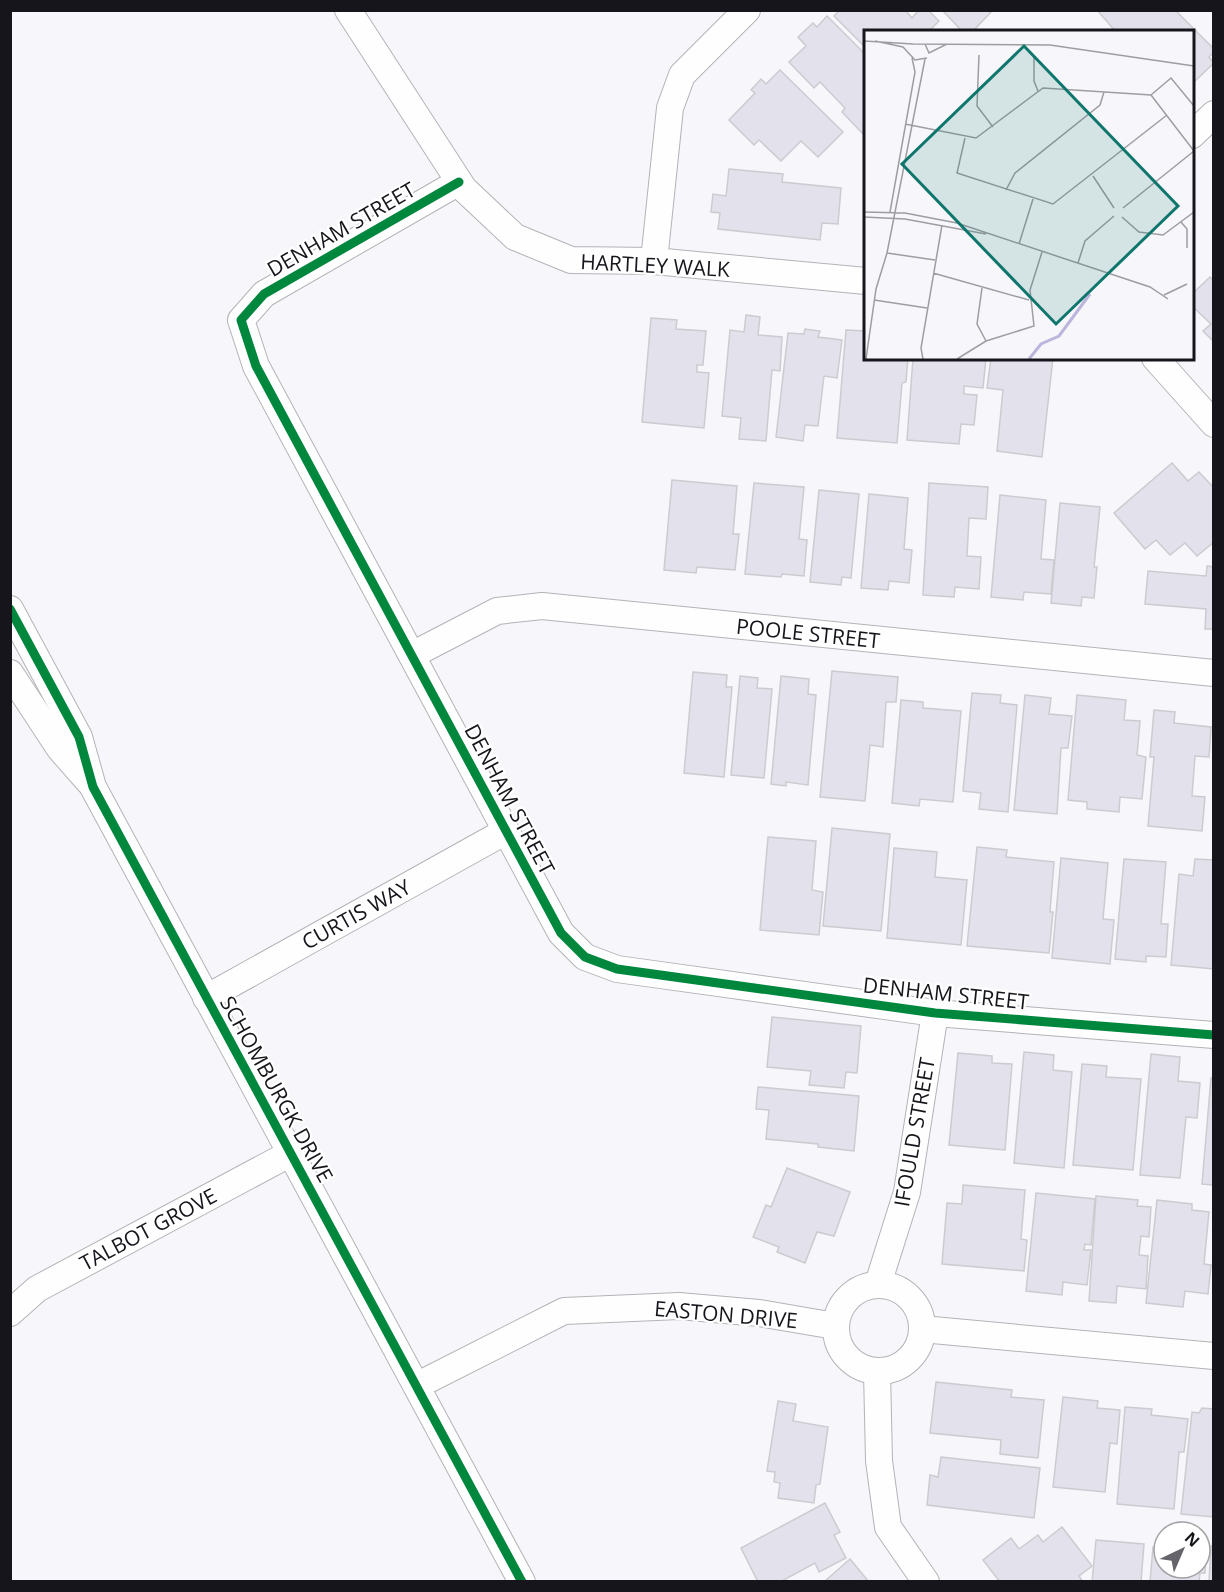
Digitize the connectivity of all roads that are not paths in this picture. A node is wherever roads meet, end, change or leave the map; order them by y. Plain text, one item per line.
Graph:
1 (348, 10) edge
2 (747, 10) edge
3 (1214, 114) edge
4 (1194, 133) edge
5 (459, 182) junction
6 (654, 261) junction
7 (864, 281) edge
8 (1157, 360) edge
9 (1214, 424) edge
10 (10, 609) edge
11 (412, 655) junction
12 (10, 673) edge
13 (1214, 673) edge
14 (93, 787) junction
15 (506, 831) junction
16 (206, 998) junction
17 (935, 1013) junction
18 (1214, 1035) edge
19 (291, 1153) junction
20 (878, 1284) junction
21 (10, 1312) edge
22 (836, 1326) junction
23 (922, 1329) junction
24 (1214, 1356) edge
25 (877, 1371) junction
26 (418, 1385) junction
27 (522, 1581) edge
28 (926, 1581) edge

1 - 5 street, HARTLEY WALK
2 - 6 street
3 - 4 street
5 - 6 street, HARTLEY WALK
5 - 11 street, DENHAM STREET
6 - 7 street, HARTLEY WALK
8 - 9 street
10 - 14 street, SCHOMBURGK DRIVE
11 - 13 street, POOLE STREET
11 - 15 street, DENHAM STREET
12 - 14 street, SCHOMBURGK DRIVE
14 - 16 street, SCHOMBURGK DRIVE
15 - 16 street, CURTIS WAY
15 - 17 street, DENHAM STREET
16 - 19 street, SCHOMBURGK DRIVE
17 - 18 street, DENHAM STREET
17 - 20 street, IFOULD STREET
19 - 21 street, TALBOT GROVE
19 - 26 street, SCHOMBURGK DRIVE
20 - 22 street
20 - 23 street
22 - 25 street
22 - 26 street, EASTON DRIVE
23 - 24 street
23 - 25 street
25 - 28 street
26 - 27 street, SCHOMBURGK DRIVE

